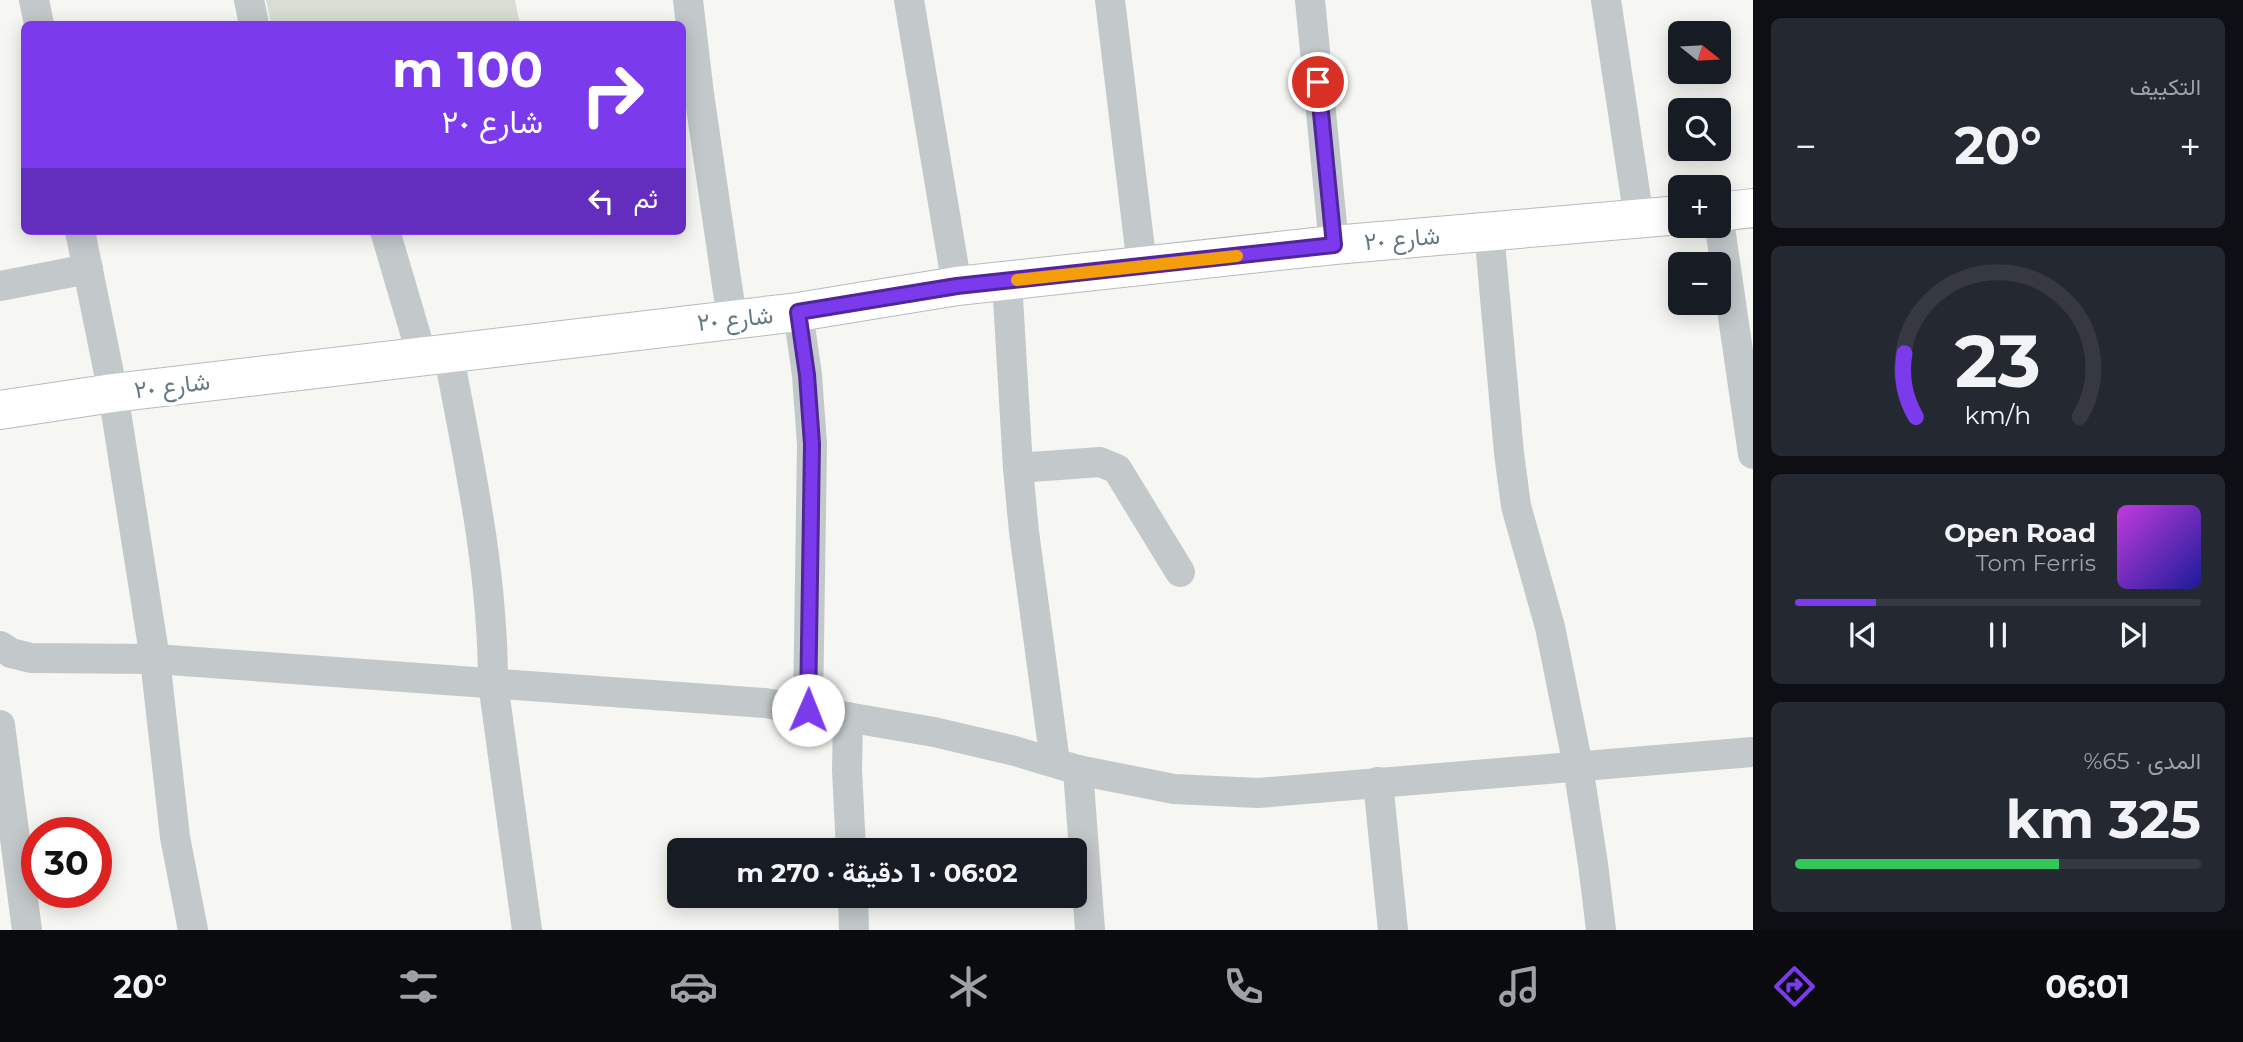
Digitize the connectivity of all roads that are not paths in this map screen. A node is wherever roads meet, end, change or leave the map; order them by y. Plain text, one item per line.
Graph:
1 (34, 0) edge
2 (249, 0) edge
3 (688, 0) edge
4 (909, 0) edge
5 (1110, 0) edge
6 (1310, 0) edge
7 (1606, 0) edge
8 (38, 21) edge
9 (253, 21) edge
10 (691, 96) edge
11 (1753, 208) edge
12 (1731, 211) edge
13 (1668, 216) edge
14 (1639, 219) junction
15 (1489, 231) junction
16 (81, 235) edge
17 (387, 235) edge
18 (1722, 238) edge
19 (1334, 245) junction
20 (1142, 266) junction
21 (88, 269) junction
22 (1007, 281) junction
23 (0, 286) edge
24 (957, 286) junction
25 (798, 312) junction
26 (732, 319) junction
27 (435, 354) junction
28 (113, 393) junction
29 (0, 410) edge
30 (1753, 446) edge
31 (1018, 468) junction
32 (1180, 572) dead end
33 (0, 646) edge
34 (155, 659) junction
35 (493, 683) junction
36 (808, 710) junction
37 (848, 717) junction
38 (0, 725) edge
39 (1753, 752) edge
40 (1067, 766) junction
41 (1578, 766) junction
42 (1378, 782) junction
43 (850, 838) edge
44 (853, 908) edge
45 (27, 930) edge
46 (193, 930) edge
47 (527, 930) edge
48 (854, 930) edge
49 (1090, 930) edge
50 (1393, 930) edge
51 (1601, 930) edge

1 - 8 street
2 - 9 street
3 - 10 street
4 - 24 street
5 - 20 street
6 - 19 street
7 - 14 street
10 - 26 street
11 - 12 street
13 - 14 street, شارع ٢٠
14 - 15 street, شارع ٢٠
15 - 19 street, شارع ٢٠
15 - 41 street
16 - 21 street
17 - 27 street
18 - 30 street
19 - 20 street, شارع ٢٠
20 - 22 street, شارع ٢٠
21 - 23 street
21 - 28 street
22 - 24 street, شارع ٢٠
22 - 31 street
24 - 25 street, شارع ٢٠
25 - 26 street, شارع ٢٠
25 - 36 street
26 - 27 street, شارع ٢٠
27 - 28 street, شارع ٢٠
27 - 35 street
28 - 29 street, شارع ٢٠
28 - 34 street
31 - 32 street
31 - 40 street
33 - 34 street
34 - 35 street
34 - 46 street
35 - 36 street
35 - 47 street
36 - 37 street
37 - 40 street
37 - 43 street
38 - 45 street
39 - 41 street
40 - 42 street
40 - 49 street
41 - 42 street
41 - 51 street
42 - 50 street
44 - 48 street

